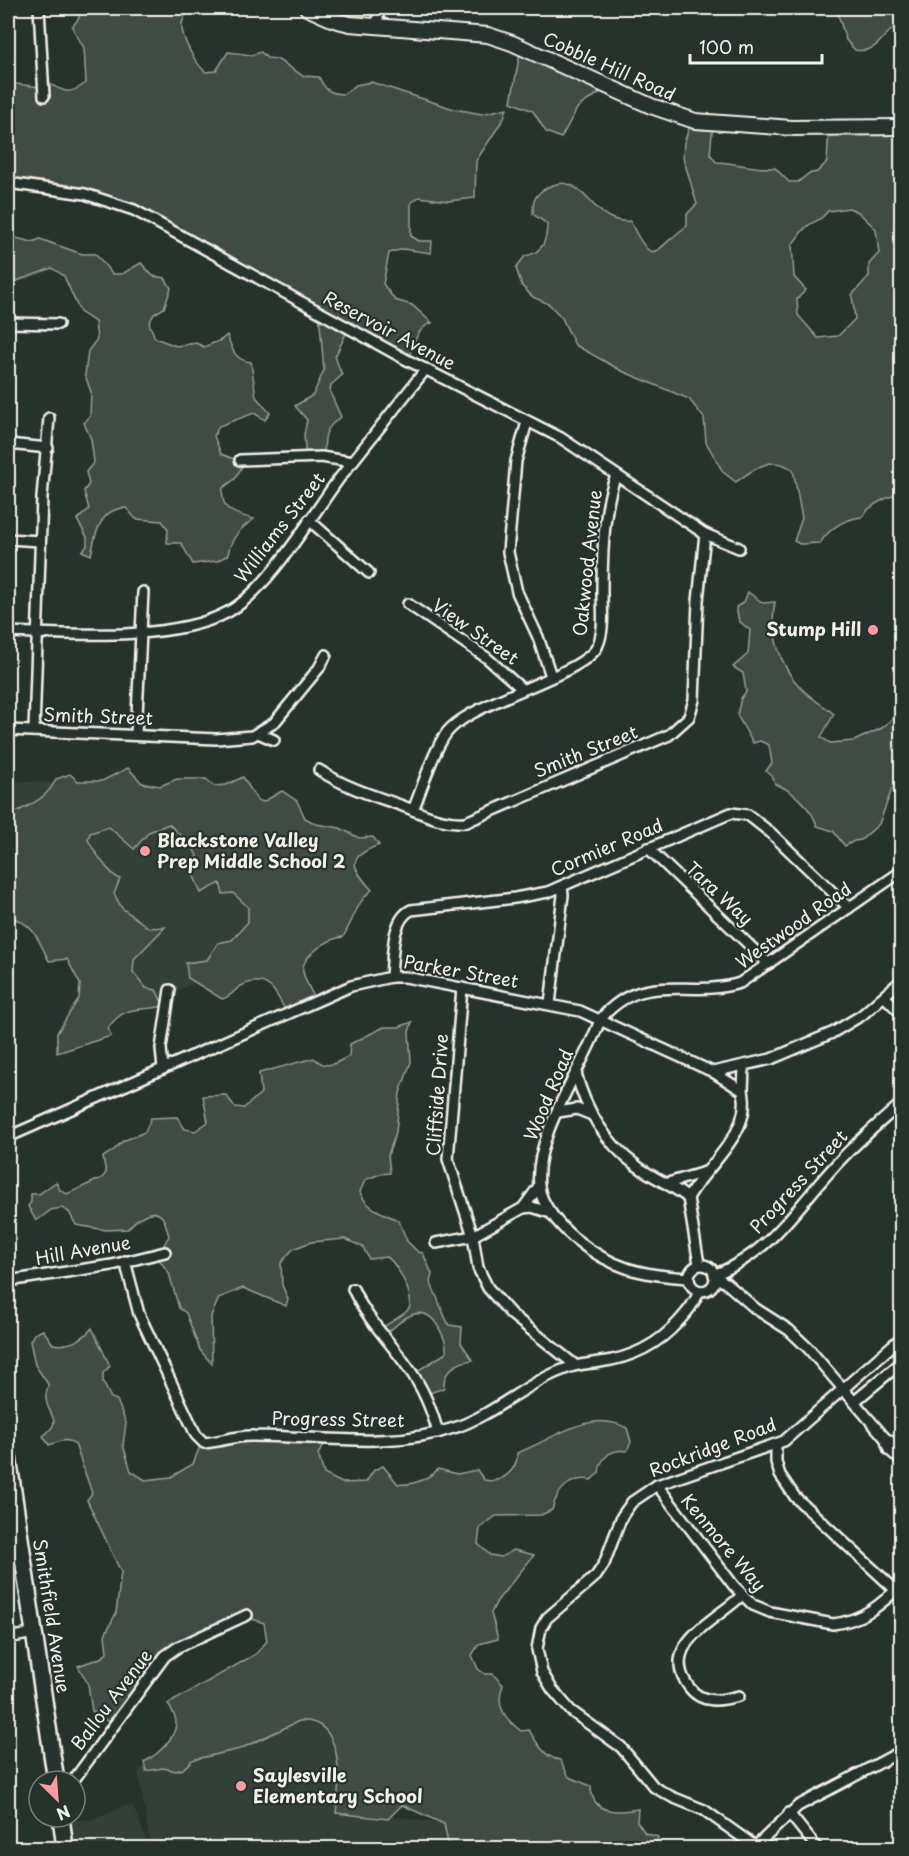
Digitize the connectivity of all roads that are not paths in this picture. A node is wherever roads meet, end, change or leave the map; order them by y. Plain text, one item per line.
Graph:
1 (39, 8) edge
2 (307, 8) edge
3 (379, 8) edge
4 (377, 27) junction
5 (44, 96) dead end
6 (902, 127) edge
7 (8, 183) edge
8 (8, 323) edge
9 (58, 324) dead end
10 (426, 369) junction
11 (50, 418) dead end
12 (527, 422) junction
13 (8, 444) edge
14 (48, 448) junction
15 (240, 460) dead end
16 (353, 462) junction
17 (616, 476) junction
18 (309, 520) junction
19 (705, 534) junction
20 (8, 539) edge
21 (40, 541) junction
22 (739, 548) dead end
23 (369, 573) dead end
24 (143, 592) dead end
25 (408, 604) dead end
26 (8, 632) edge
27 (139, 632) junction
28 (36, 633) junction
29 (326, 655) dead end
30 (551, 676) junction
31 (522, 689) junction
32 (8, 730) edge
33 (34, 731) junction
34 (258, 734) junction
35 (136, 735) junction
36 (274, 740) dead end
37 (319, 770) dead end
38 (412, 810) junction
39 (648, 848) junction
40 (901, 873) edge
41 (562, 886) junction
42 (849, 908) junction
43 (769, 964) junction
44 (391, 977) junction
45 (902, 980) edge
46 (462, 988) junction
47 (170, 990) dead end
48 (885, 997) junction
49 (550, 1004) junction
50 (902, 1014) edge
51 (600, 1020) junction
52 (744, 1067) junction
53 (163, 1069) junction
54 (713, 1072) junction
55 (576, 1073) junction
56 (742, 1091) junction
57 (902, 1103) edge
58 (558, 1112) junction
59 (592, 1114) junction
60 (8, 1137) edge
61 (705, 1172) junction
62 (668, 1183) junction
63 (539, 1186) junction
64 (688, 1198) junction
65 (523, 1208) junction
66 (551, 1213) junction
67 (473, 1236) junction
68 (436, 1243) dead end
69 (165, 1252) dead end
70 (125, 1261) junction
71 (699, 1264) junction
72 (715, 1276) junction
73 (688, 1278) junction
74 (8, 1281) edge
75 (353, 1288) dead end
76 (699, 1291) junction
77 (902, 1337) edge
78 (902, 1362) edge
79 (575, 1365) junction
80 (844, 1388) junction
81 (855, 1401) junction
82 (438, 1433) junction
83 (885, 1438) junction
84 (776, 1445) junction
85 (902, 1448) edge
86 (8, 1457) edge
87 (902, 1461) edge
88 (657, 1485) junction
89 (12, 1519) edge
90 (899, 1590) edge
91 (742, 1595) junction
92 (247, 1615) dead end
93 (34, 1633) junction
94 (8, 1638) edge
95 (739, 1696) dead end
96 (902, 1751) edge
97 (54, 1769) edge
98 (82, 1769) edge
99 (789, 1813) junction
100 (62, 1829) edge
101 (64, 1848) edge
102 (755, 1848) edge
103 (818, 1848) edge

1 - 5 street
2 - 4 street, Cobble Hill Road
3 - 4 street
4 - 6 street, Cobble Hill Road
7 - 10 street, Reservoir Avenue
8 - 9 street
10 - 12 street, Reservoir Avenue
10 - 16 street, Williams Street
11 - 14 street
12 - 17 street, Reservoir Avenue
12 - 30 street
13 - 14 street
14 - 21 street
15 - 16 street
16 - 18 street, Williams Street
17 - 19 street, Reservoir Avenue
17 - 30 street, Oakwood Avenue
18 - 23 street
18 - 27 street, Williams Street
19 - 22 street, Reservoir Avenue
19 - 38 street, Smith Street
20 - 21 street
21 - 28 street
24 - 27 street
25 - 31 street, View Street
26 - 28 street, Williams Street
27 - 28 street, Williams Street
27 - 35 street
28 - 33 street
29 - 34 street
30 - 31 street, Oakwood Avenue
31 - 38 street, Oakwood Avenue
32 - 33 street, Smith Street
33 - 35 street, Smith Street
34 - 35 street, Smith Street
34 - 36 street
37 - 38 street, Smith Street
39 - 41 street, Cormier Road
39 - 42 street, Cormier Road
39 - 43 street, Tara Way
40 - 42 street, Westwood Road
41 - 44 street, Cormier Road
41 - 49 street
42 - 43 street, Westwood Road
43 - 51 street, Westwood Road
44 - 46 street, Parker Street
44 - 53 street, Parker Street
45 - 48 street
46 - 49 street, Parker Street
46 - 67 street, Cliffside Drive
47 - 53 street
48 - 50 street
48 - 52 street
49 - 51 street, Parker Street
51 - 54 street, Parker Street
51 - 55 street, Wood Road
52 - 54 street
52 - 56 street
53 - 60 street, Parker Street
54 - 56 street, Parker Street
55 - 58 street, Wood Road
55 - 59 street
56 - 61 street
57 - 72 street, Progress Street
58 - 59 street
58 - 63 street, Wood Road
59 - 62 street
61 - 62 street
61 - 64 street
62 - 64 street
63 - 65 street, Wood Road
63 - 66 street
64 - 71 street
65 - 66 street
65 - 67 street, Wood Road
66 - 73 street
67 - 68 street, Wood Road
67 - 79 street, Cliffside Drive
69 - 70 street, Hill Avenue
70 - 74 street, Hill Avenue
70 - 82 street, Progress Street
71 - 72 street
71 - 73 street
72 - 76 street
72 - 80 street
73 - 76 street
75 - 82 street
76 - 79 street, Progress Street
77 - 80 street, Rockridge Road
78 - 81 street
79 - 82 street, Progress Street
80 - 81 street
80 - 84 street, Rockridge Road
81 - 83 street
83 - 85 street
83 - 87 street
84 - 88 street, Rockridge Road
84 - 90 street
86 - 89 main road, Smithfield Avenue
88 - 91 street, Kenmore Way
88 - 102 street, Rockridge Road
89 - 93 main road, Smithfield Avenue
90 - 91 street, Kenmore Way
91 - 95 street
92 - 98 street, Ballou Avenue
93 - 94 street
93 - 97 main road, Smithfield Avenue
96 - 99 street
99 - 102 street
99 - 103 street
100 - 101 main road

